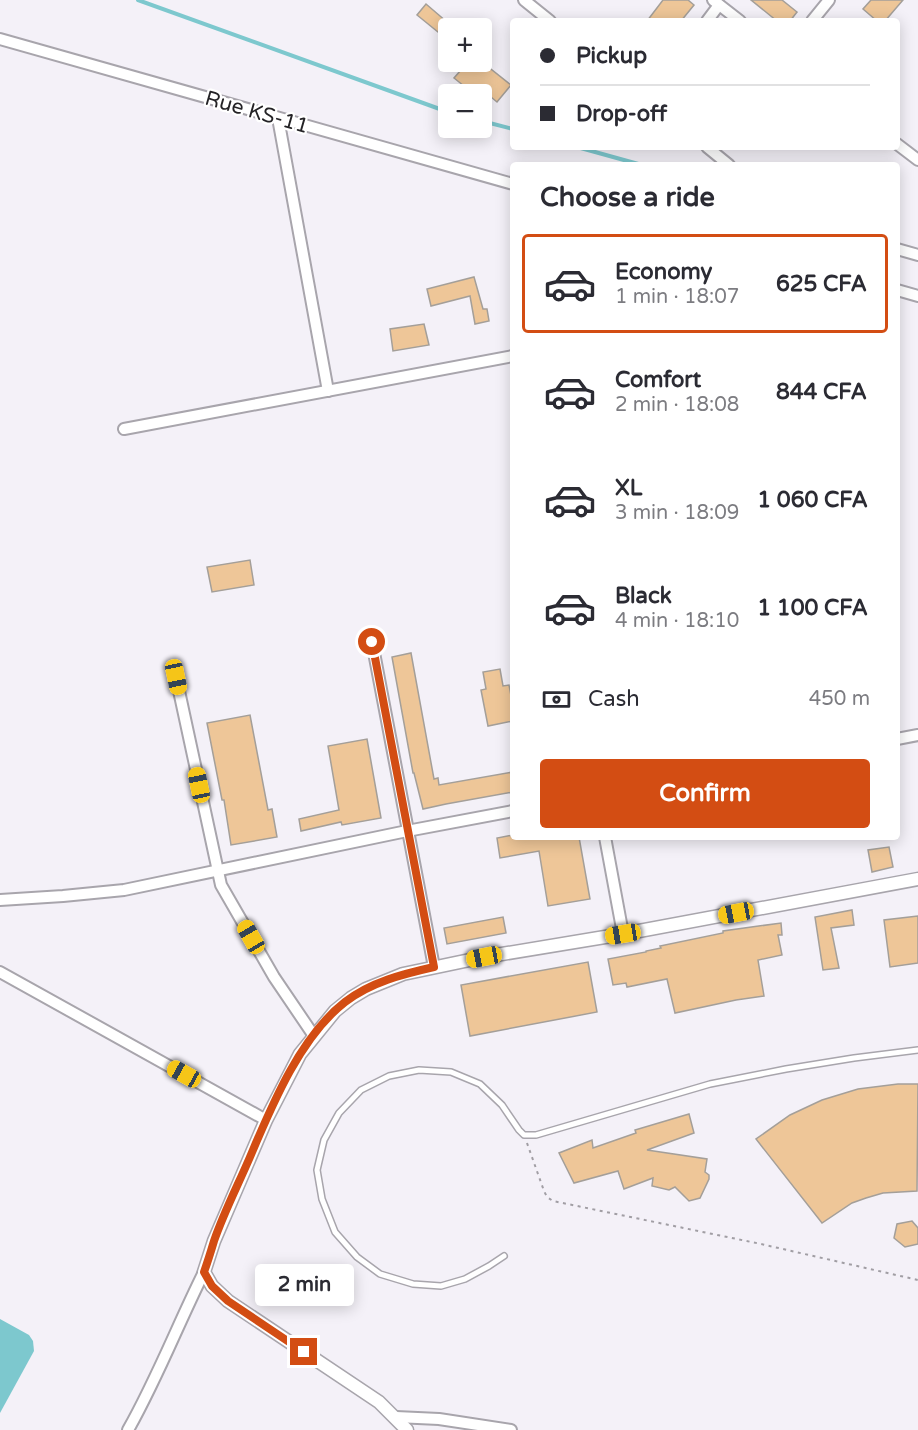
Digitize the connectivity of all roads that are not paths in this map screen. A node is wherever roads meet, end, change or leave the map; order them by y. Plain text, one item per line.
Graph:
1 (524, 0) edge
2 (829, 0) edge
3 (716, 3) edge
4 (546, 18) edge
5 (708, 18) edge
6 (736, 18) edge
7 (814, 18) edge
8 (0, 39) edge
9 (278, 118) junction
10 (900, 146) edge
11 (711, 150) edge
12 (918, 160) edge
13 (725, 162) edge
14 (510, 183) edge
15 (900, 250) edge
16 (918, 255) edge
17 (900, 291) edge
18 (918, 296) edge
19 (510, 357) edge
20 (328, 391) junction
21 (124, 429) dead end
22 (372, 642) dead end
23 (176, 677) dead end
24 (918, 735) edge
25 (900, 738) edge
26 (510, 812) edge
27 (407, 831) junction
28 (606, 840) edge
29 (218, 872) junction
30 (918, 879) edge
31 (0, 900) edge
32 (623, 934) junction
33 (434, 967) junction
34 (0, 972) edge
35 (314, 1036) junction
36 (918, 1050) edge
37 (266, 1120) junction
38 (504, 1256) dead end
39 (204, 1272) junction
40 (396, 1417) junction
41 (128, 1430) edge
42 (407, 1430) edge
43 (512, 1430) edge

1 - 4 street
2 - 7 street
3 - 5 street
3 - 6 street
8 - 9 street, Rue KS-11
9 - 14 street, Rue KS-11
9 - 20 street
10 - 12 street
11 - 13 street
15 - 16 street
17 - 18 street
19 - 20 street
20 - 21 street
22 - 27 street
23 - 29 street
24 - 25 street
26 - 27 street
27 - 29 street
27 - 33 street
28 - 32 street
29 - 31 street
29 - 35 street
30 - 32 street
32 - 33 street
33 - 35 street
34 - 37 street
35 - 37 street
36 - 38 lane
37 - 39 street
39 - 40 street
39 - 41 street
40 - 42 street
40 - 43 street

